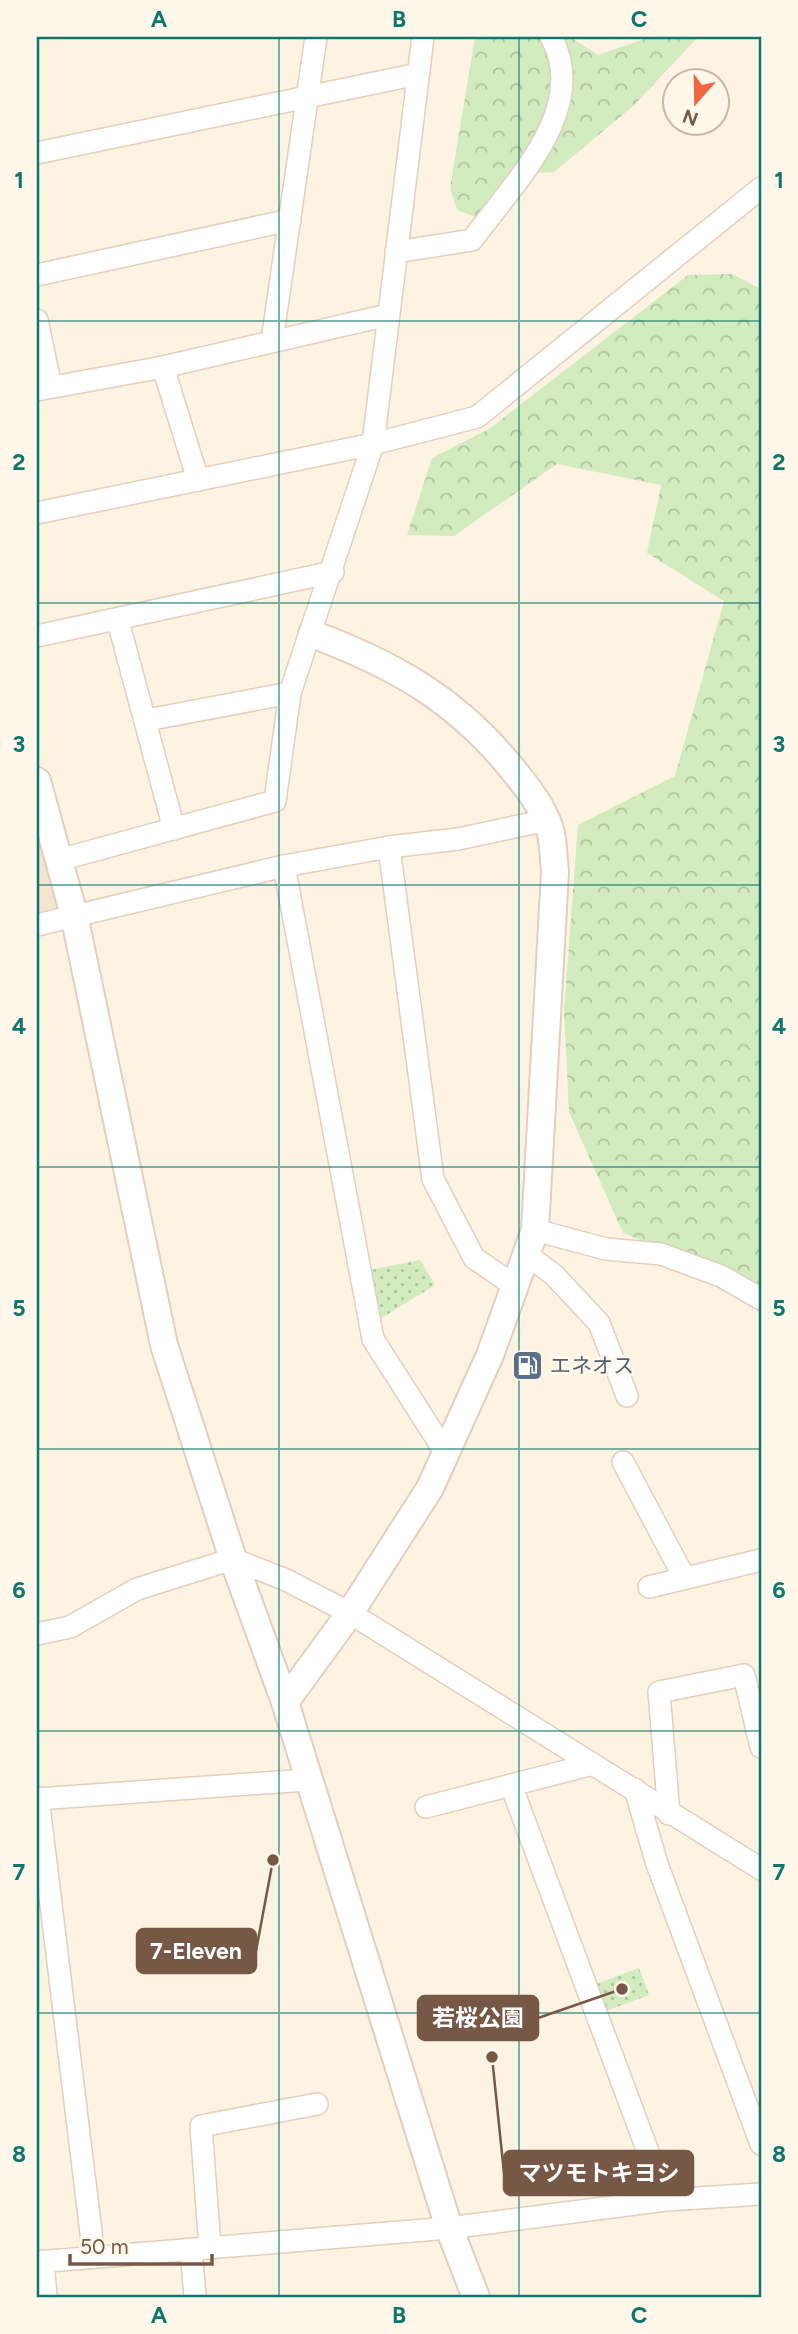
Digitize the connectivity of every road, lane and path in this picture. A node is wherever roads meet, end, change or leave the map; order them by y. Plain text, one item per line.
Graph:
1 (316, 37) edge
2 (423, 37) edge
3 (551, 37) edge
4 (418, 74) junction
5 (308, 100) junction
6 (37, 153) edge
7 (761, 188) edge
8 (290, 220) junction
9 (396, 252) junction
10 (37, 275) edge
11 (388, 315) junction
12 (37, 320) edge
13 (272, 341) junction
14 (163, 367) junction
15 (44, 388) edge
16 (373, 444) junction
17 (198, 480) junction
18 (37, 513) edge
19 (332, 572) junction
20 (118, 621) junction
21 (312, 634) junction
22 (37, 636) edge
23 (290, 692) junction
24 (147, 720) junction
25 (37, 781) edge
26 (547, 820) junction
27 (174, 829) junction
28 (389, 847) junction
29 (59, 860) junction
30 (285, 866) junction
31 (75, 915) junction
32 (37, 925) edge
33 (530, 1242) junction
34 (514, 1286) junction
35 (761, 1299) edge
36 (627, 1396) dead end
37 (447, 1455) junction
38 (623, 1462) dead end
39 (233, 1559) junction
40 (761, 1560) edge
41 (684, 1577) junction
42 (649, 1587) dead end
43 (350, 1613) junction
44 (37, 1634) edge
45 (285, 1702) junction
46 (761, 1747) edge
47 (593, 1764) junction
48 (307, 1780) junction
49 (511, 1785) junction
50 (635, 1789) junction
51 (37, 1799) edge
52 (426, 1807) dead end
53 (669, 1814) junction
54 (761, 1869) edge
55 (317, 2104) dead end
56 (761, 2144) edge
57 (761, 2194) edge
58 (666, 2200) junction
59 (449, 2228) junction
60 (201, 2248) junction
61 (94, 2257) junction
62 (40, 2262) edge
63 (46, 2297) edge
64 (195, 2297) edge
65 (476, 2297) edge

1 - 5 street
2 - 4 street
3 - 9 street
4 - 5 street
4 - 9 street
5 - 6 street
5 - 8 street
7 - 16 street
8 - 10 street
8 - 13 street
9 - 11 street
11 - 13 street
11 - 16 street
12 - 15 street
13 - 14 street
14 - 15 street
14 - 17 street
16 - 17 street
16 - 19 street
17 - 18 street
19 - 20 street
19 - 21 street
20 - 22 street
20 - 24 street
21 - 23 street
21 - 26 street
23 - 24 street
23 - 27 street
24 - 27 street
25 - 29 street
26 - 28 street
26 - 33 street
27 - 29 street
28 - 30 street
28 - 34 street
29 - 31 street
30 - 31 street
30 - 37 street
31 - 32 street
31 - 39 street
33 - 34 street
33 - 35 street
33 - 36 street
34 - 37 street
37 - 43 street
38 - 41 street
39 - 43 street
39 - 44 street
39 - 45 street
40 - 41 street
41 - 42 street
43 - 45 street
43 - 47 street
45 - 48 street
46 - 53 street
47 - 49 street
47 - 50 street
48 - 51 street
48 - 59 street
49 - 52 street
49 - 58 street
50 - 53 street
50 - 56 street
51 - 61 street
53 - 54 street
55 - 60 street
57 - 58 street
58 - 59 street
59 - 60 street
59 - 65 street
60 - 61 street
60 - 64 street
61 - 62 street
62 - 63 street

